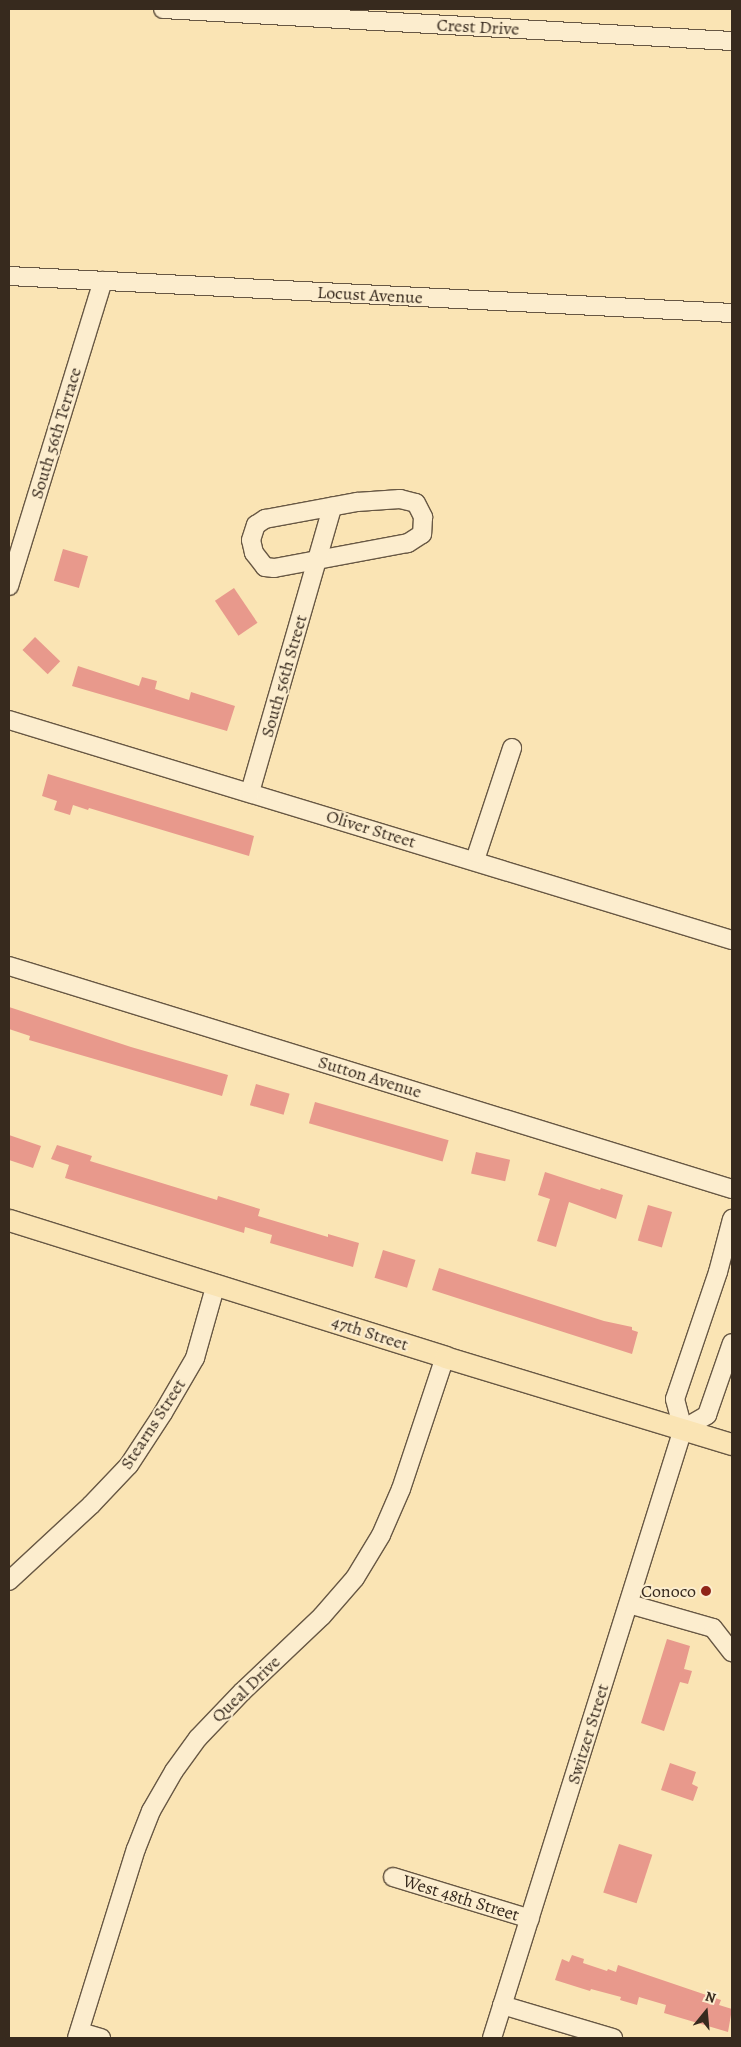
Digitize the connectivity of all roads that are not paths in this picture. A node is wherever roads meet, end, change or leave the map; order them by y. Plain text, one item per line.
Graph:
1 (163, 9) edge
2 (732, 41) edge
3 (9, 276) edge
4 (103, 281) junction
5 (732, 313) edge
6 (332, 507) junction
7 (318, 559) junction
8 (9, 586) edge
9 (9, 720) edge
10 (512, 748) dead end
11 (250, 792) junction
12 (475, 860) junction
13 (732, 940) edge
14 (9, 966) edge
15 (732, 1188) edge
16 (732, 1218) edge
17 (9, 1220) edge
18 (216, 1284) junction
19 (732, 1343) edge
20 (445, 1357) junction
21 (683, 1429) junction
22 (732, 1444) edge
23 (9, 1581) edge
24 (629, 1604) junction
25 (732, 1652) edge
26 (393, 1877) dead end
27 (530, 1919) junction
28 (502, 2005) junction
29 (78, 2035) edge
30 (101, 2038) edge
31 (492, 2038) edge
32 (613, 2038) edge

1 - 2 street, Crest Drive
3 - 4 street, Locust Avenue
4 - 5 street, Locust Avenue
4 - 8 street, South 56th Terrace
6 - 7 street, South 56th Street
6 - 7 street
6 - 7 street
7 - 11 street, South 56th Street
9 - 11 street, Oliver Street
10 - 12 street
11 - 12 street, Oliver Street
12 - 13 street, Oliver Street
14 - 15 street, Sutton Avenue
16 - 21 street
17 - 18 main road, 47th Street
18 - 20 main road, 47th Street
18 - 23 street, Stearns Street
19 - 21 street
20 - 21 main road, 47th Street
20 - 29 street, Queal Drive
21 - 22 main road, 47th Street
21 - 24 street, Switzer Street
24 - 25 street
24 - 27 street, Switzer Street
26 - 27 street, West 48th Street
27 - 28 street, Switzer Street
28 - 31 street, Switzer Street
28 - 32 street
29 - 30 street

